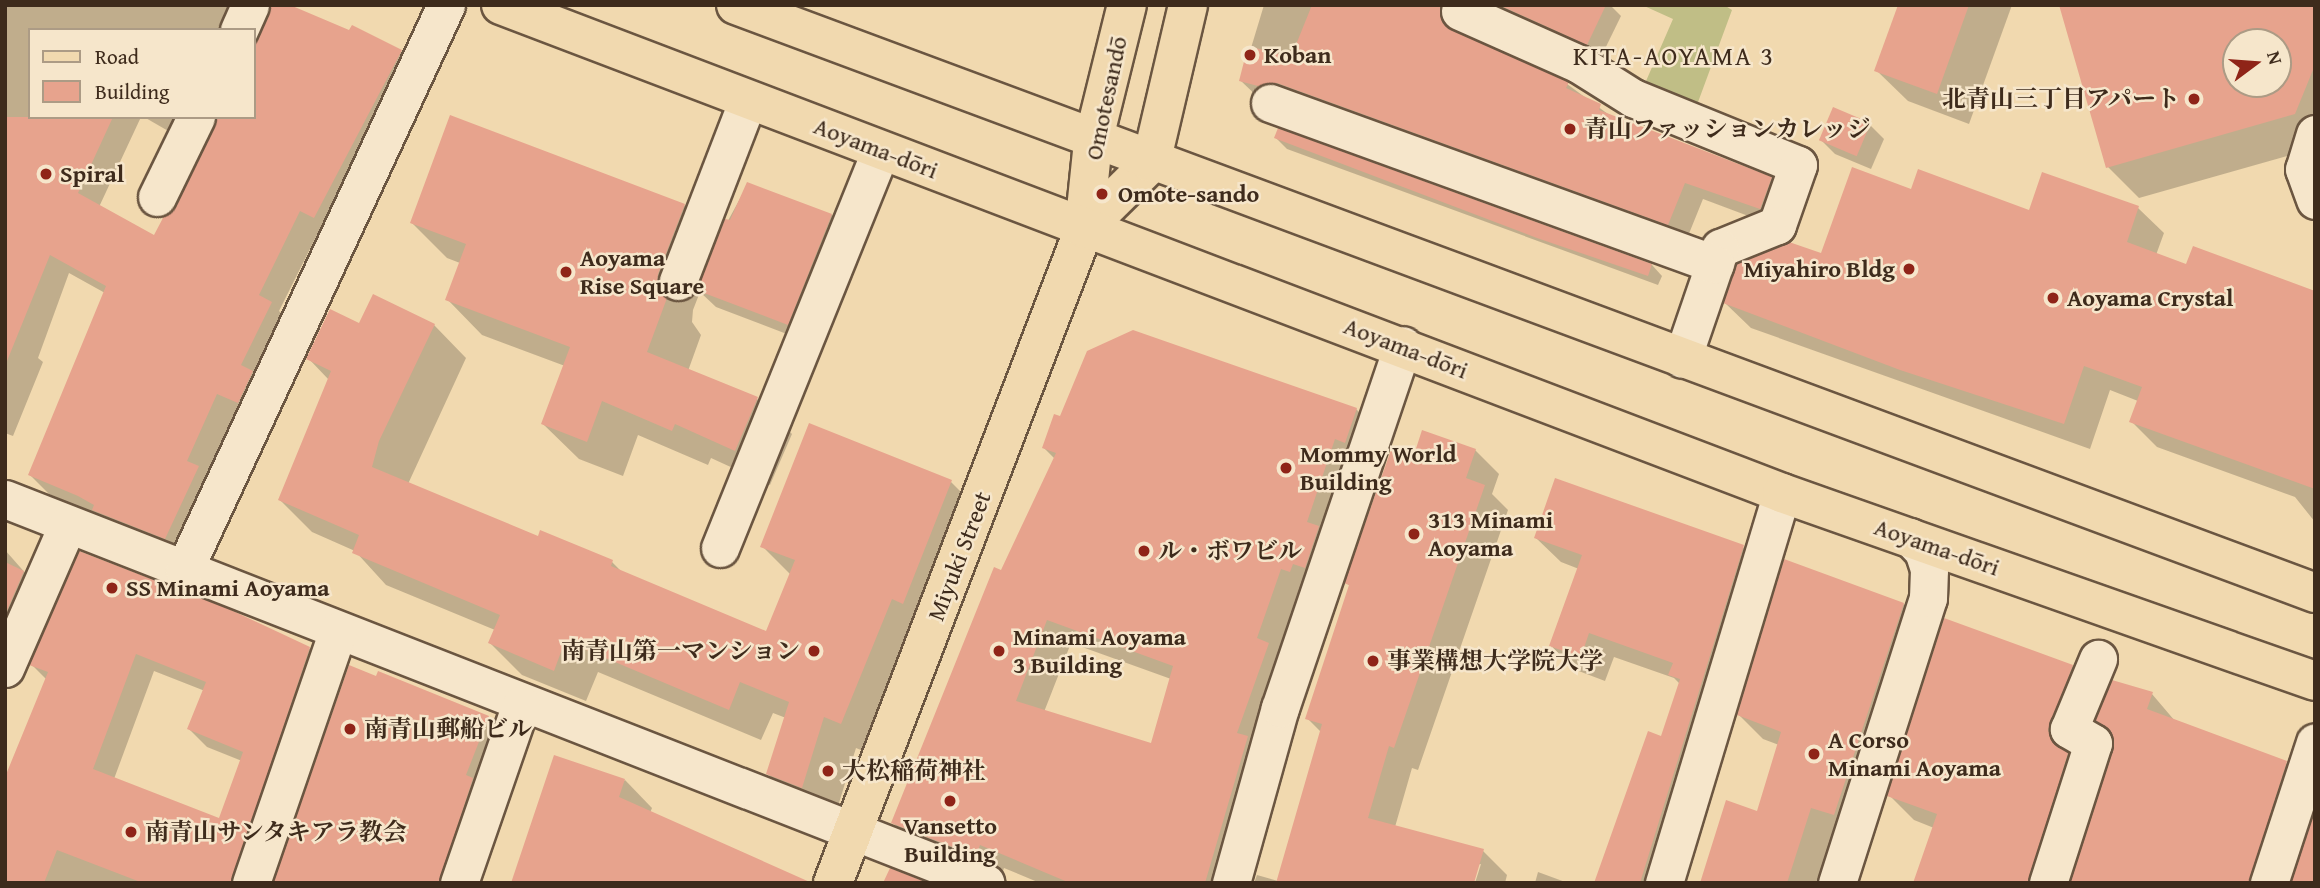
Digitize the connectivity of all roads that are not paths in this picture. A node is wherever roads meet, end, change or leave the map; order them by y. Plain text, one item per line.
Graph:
1 (250, 5) edge
2 (446, 5) edge
3 (501, 5) edge
4 (736, 5) edge
5 (1127, 5) edge
6 (1188, 5) edge
7 (1460, 11) dead end
8 (240, 28) edge
9 (748, 100) junction
10 (1270, 103) dead end
11 (195, 119) edge
12 (2315, 134) edge
13 (1093, 142) junction
14 (881, 150) junction
15 (1151, 163) junction
16 (157, 197) dead end
17 (2315, 200) edge
18 (1084, 229) junction
19 (1715, 264) junction
20 (678, 281) dead end
21 (1403, 345) junction
22 (1682, 359) junction
23 (1782, 493) junction
24 (5, 499) edge
25 (68, 524) junction
26 (1910, 537) junction
27 (720, 548) dead end
28 (184, 570) junction
29 (2315, 593) edge
30 (338, 631) junction
31 (2098, 659) dead end
32 (5, 668) edge
33 (2315, 681) edge
34 (521, 704) junction
35 (2315, 743) edge
36 (853, 833) junction
37 (251, 883) edge
38 (459, 883) edge
39 (833, 883) edge
40 (986, 883) edge
41 (1231, 883) edge
42 (1664, 883) edge
43 (1837, 883) edge
44 (2048, 883) edge
45 (2269, 883) edge

1 - 8 street
2 - 28 street
3 - 9 main road, Aoyama-dōri
4 - 13 main road
5 - 13 main road, Omotesandō
6 - 15 main road
7 - 19 street
9 - 14 main road, Aoyama-dōri
9 - 20 street
10 - 19 street
11 - 16 street
12 - 17 street
13 - 15 main road
13 - 18 main road, Omotesandō
14 - 18 main road, Aoyama-dōri
14 - 27 street
15 - 18 main road, Omotesandō
15 - 22 main road
18 - 21 main road, Aoyama-dōri
18 - 36 main road, Miyuki Street
19 - 22 street
21 - 23 main road, Aoyama-dōri
21 - 41 street
22 - 29 main road
23 - 26 main road, Aoyama-dōri
23 - 42 street
24 - 25 street
25 - 28 street
25 - 32 street
26 - 33 main road, Aoyama-dōri
26 - 43 street
28 - 30 street
30 - 34 street
30 - 37 street
31 - 44 street
34 - 36 street
34 - 38 street
35 - 45 street
36 - 39 main road, Miyuki Street
36 - 40 street

